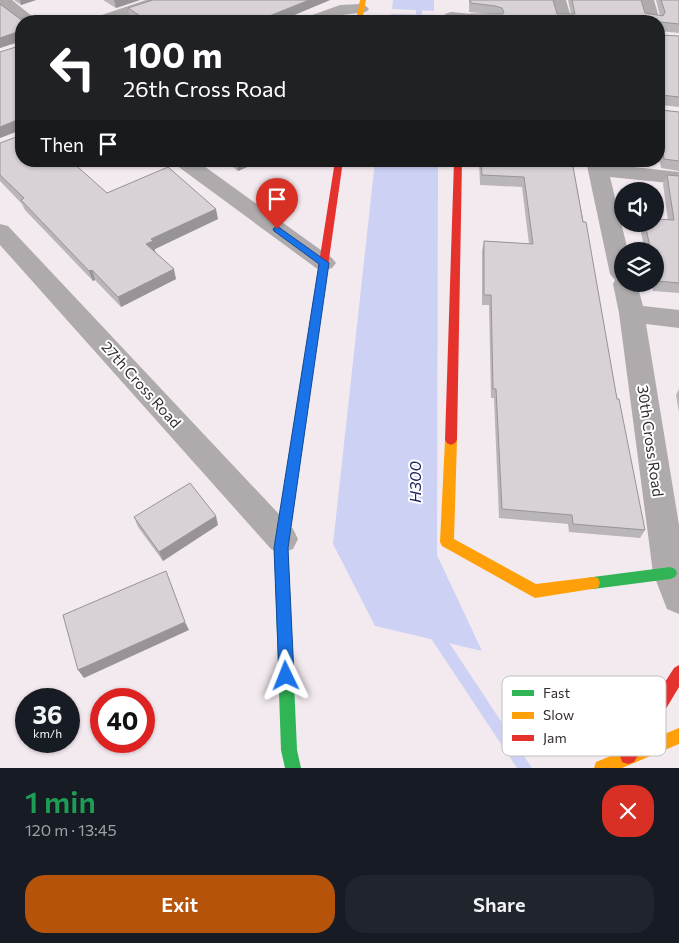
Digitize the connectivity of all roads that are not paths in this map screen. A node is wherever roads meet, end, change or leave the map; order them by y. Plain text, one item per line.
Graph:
1 (2, 0) edge
2 (160, 0) edge
3 (452, 0) edge
4 (558, 0) edge
5 (646, 0) edge
6 (361, 10) edge
7 (22, 15) edge
8 (116, 15) edge
9 (326, 15) edge
10 (451, 15) edge
11 (562, 15) edge
12 (650, 15) edge
13 (191, 167) edge
14 (338, 167) edge
15 (458, 167) edge
16 (597, 167) edge
17 (610, 167) edge
18 (679, 178) edge
19 (0, 231) edge
20 (615, 242) edge
21 (324, 263) junction
22 (627, 292) edge
23 (632, 313) junction
24 (679, 319) edge
25 (282, 539) junction
26 (674, 586) edge
27 (679, 673) edge
28 (666, 694) edge
29 (679, 736) edge
30 (666, 741) edge
31 (628, 756) edge
32 (293, 768) edge
33 (602, 768) edge

1 - 7 street
2 - 8 street
3 - 10 street
4 - 11 street
5 - 12 street
6 - 9 street
13 - 21 street
14 - 21 main road
15 - 26 main road
16 - 20 street
17 - 18 street
19 - 25 street, 27th Cross Road
21 - 25 main road
22 - 23 street, 30th Cross Road
23 - 24 street
23 - 26 street, 30th Cross Road
25 - 32 main road
27 - 28 main road
29 - 30 main road
31 - 33 main road

